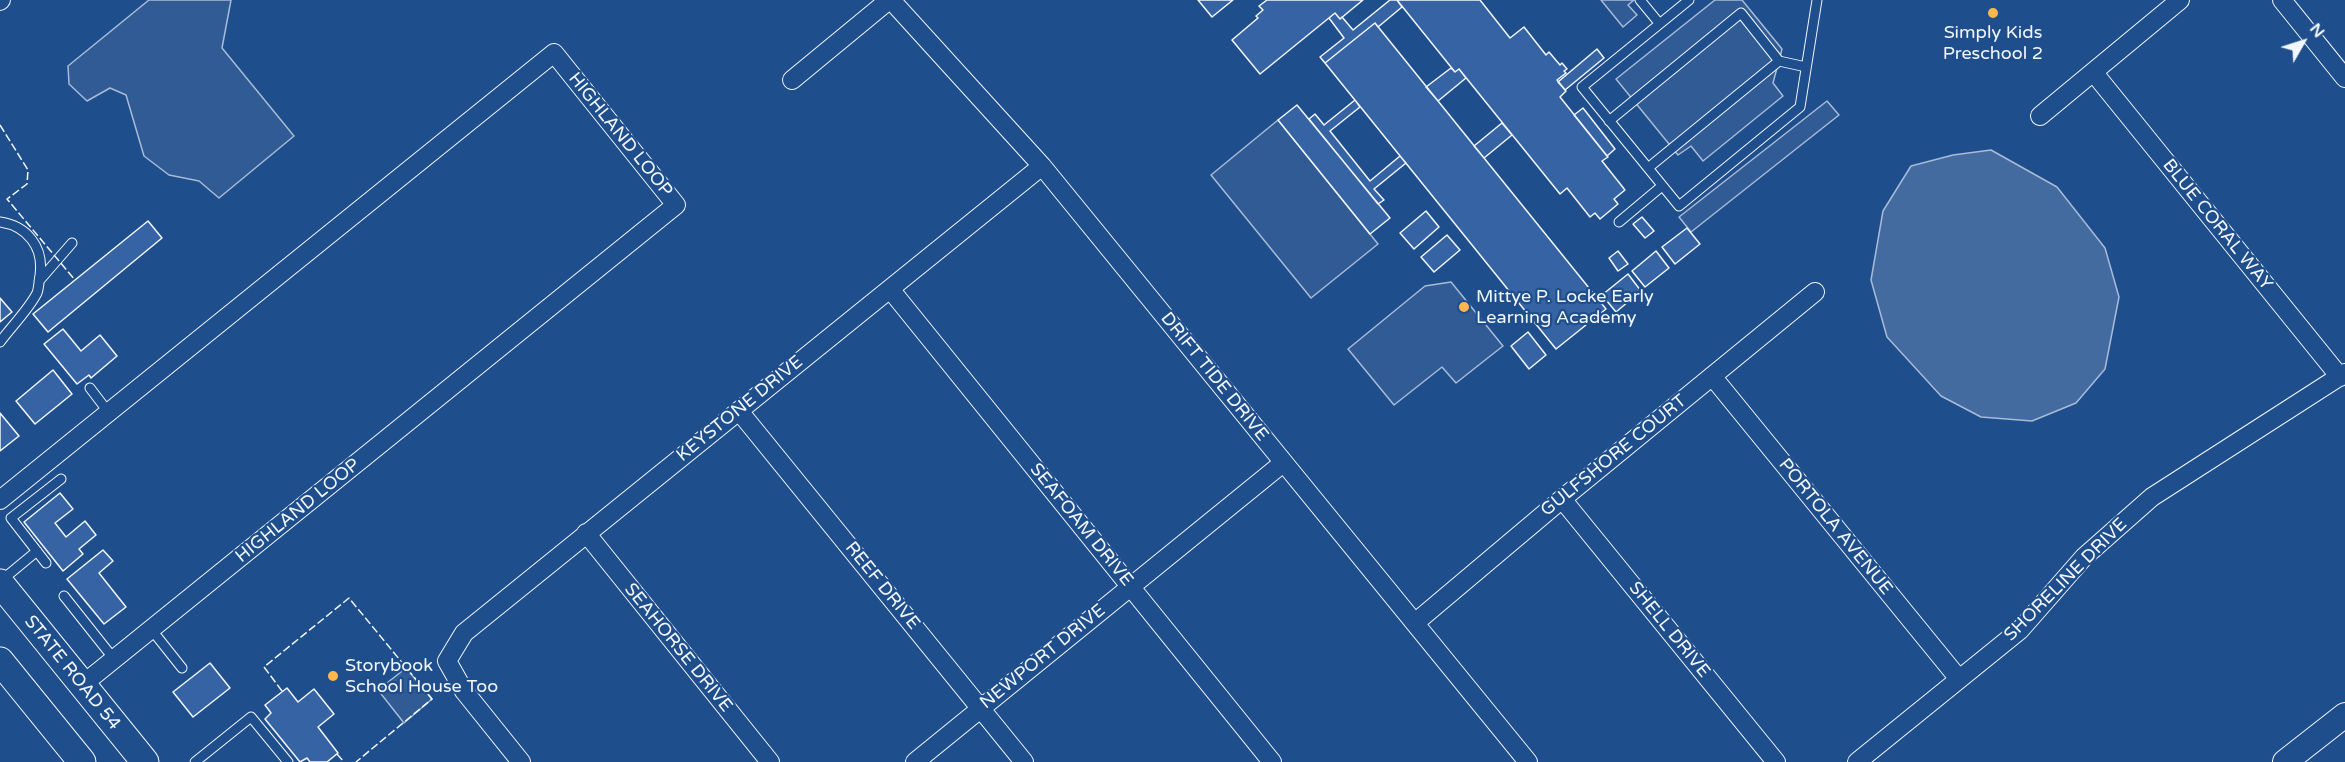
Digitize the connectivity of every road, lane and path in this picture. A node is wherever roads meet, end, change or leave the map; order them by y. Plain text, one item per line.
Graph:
1 (890, 0) edge
2 (1640, 0) edge
3 (1689, 0) edge
4 (1817, 0) edge
5 (2180, 0) edge
6 (2282, 0) edge
7 (1659, 23) junction
8 (1779, 61) junction
9 (1806, 67) junction
10 (2094, 73) junction
11 (2345, 78) edge
12 (792, 80) dead end
13 (2040, 117) dead end
14 (1609, 120) junction
15 (1042, 166) junction
16 (1648, 168) junction
17 (1662, 186) junction
18 (0, 222) edge
19 (1619, 222) dead end
20 (72, 243) dead end
21 (39, 281) junction
22 (890, 289) junction
23 (1815, 292) dead end
24 (0, 342) edge
25 (2343, 375) edge
26 (1712, 376) junction
27 (90, 388) dead end
28 (739, 411) junction
29 (109, 413) junction
30 (1283, 463) junction
31 (61, 478) dead end
32 (25, 481) junction
33 (38, 497) junction
34 (1562, 499) junction
35 (0, 500) edge
36 (586, 534) junction
37 (37, 551) junction
38 (46, 563) dead end
39 (0, 582) edge
40 (1130, 587) junction
41 (64, 596) dead end
42 (1416, 622) junction
43 (151, 629) junction
44 (114, 659) junction
45 (0, 661) edge
46 (182, 668) dead end
47 (1959, 679) junction
48 (82, 685) junction
49 (981, 708) junction
50 (2343, 721) edge
51 (82, 762) edge
52 (145, 762) edge
53 (195, 762) edge
54 (288, 762) edge
55 (521, 762) edge
56 (770, 762) edge
57 (915, 762) edge
58 (1024, 762) edge
59 (1272, 762) edge
60 (1528, 762) edge
61 (1776, 762) edge
62 (1857, 762) edge
63 (2285, 762) edge

1 - 12 street
1 - 15 street, DRIFT TIDE DRIVE
2 - 7 lane
3 - 7 lane
4 - 9 lane
5 - 10 street
6 - 11 street
7 - 14 lane
8 - 9 lane
8 - 14 lane
8 - 16 lane
9 - 17 lane
10 - 13 street
10 - 25 street, BLUE CORAL WAY
14 - 16 lane
15 - 22 street, KEYSTONE DRIVE
15 - 30 street, DRIFT TIDE DRIVE
16 - 17 lane
17 - 19 lane
18 - 21 lane
20 - 21 lane
21 - 24 lane
22 - 28 street, KEYSTONE DRIVE
22 - 40 street, SEAFOAM DRIVE
23 - 26 street, GULFSHORE COURT
25 - 47 street, SHORELINE DRIVE
26 - 34 street, GULFSHORE COURT
26 - 47 street, PORTOLA AVENUE
27 - 29 lane
28 - 36 street, KEYSTONE DRIVE
28 - 49 street, REEF DRIVE
29 - 32 street, HIGHLAND LOOP
29 - 43 street, HIGHLAND LOOP
30 - 40 street, NEWPORT DRIVE
30 - 42 street, DRIFT TIDE DRIVE
31 - 33 lane
32 - 33 lane
32 - 35 street, HIGHLAND LOOP
33 - 37 lane
34 - 42 street, GULFSHORE COURT
34 - 61 street, SHELL DRIVE
36 - 55 street, KEYSTONE DRIVE
36 - 56 street, SEAHORSE DRIVE
37 - 38 lane
37 - 39 lane
39 - 48 main road, STATE ROAD 54
40 - 49 street, NEWPORT DRIVE
40 - 59 street, SEAFOAM DRIVE
41 - 44 lane
42 - 60 street, DRIFT TIDE DRIVE
43 - 44 street, HIGHLAND LOOP
43 - 46 lane
44 - 48 street, HIGHLAND LOOP
45 - 51 main road
47 - 62 street, SHORELINE DRIVE
48 - 52 main road, STATE ROAD 54
49 - 57 street, NEWPORT DRIVE
49 - 58 street, REEF DRIVE
50 - 63 main road
53 - 54 lane

